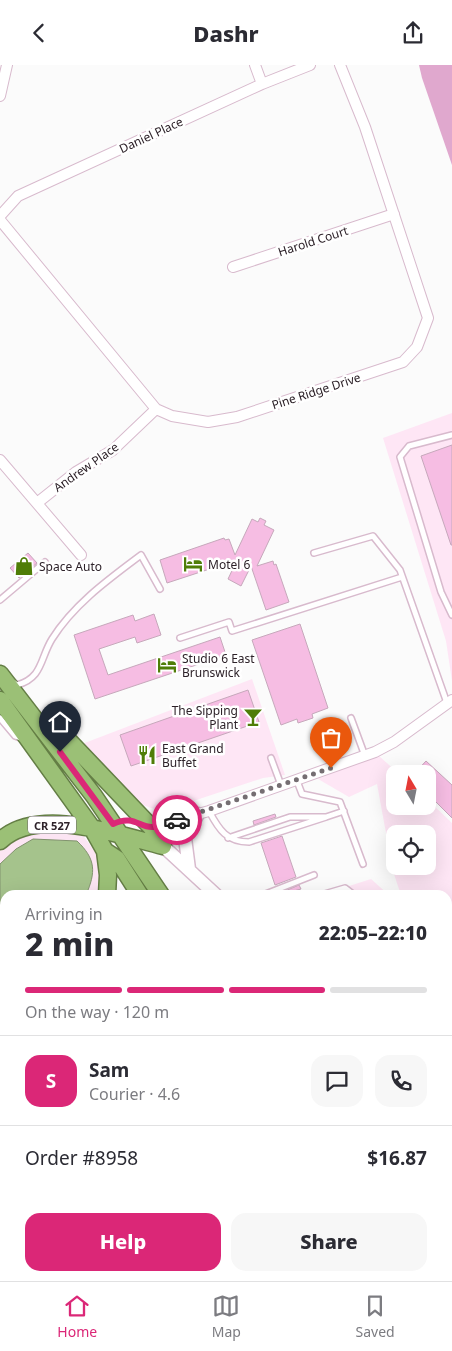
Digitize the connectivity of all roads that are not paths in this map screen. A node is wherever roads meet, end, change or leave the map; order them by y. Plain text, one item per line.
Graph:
1 (7, 65) edge
2 (254, 65) edge
3 (310, 65) edge
4 (340, 65) edge
5 (262, 84) junction
6 (0, 96) edge
7 (394, 214) junction
8 (0, 218) edge
9 (233, 267) dead end
10 (156, 409) junction
11 (452, 435) edge
12 (0, 459) edge
13 (37, 503) junction
14 (314, 553) dead end
15 (81, 555) dead end
16 (46, 562) dead end
17 (402, 577) junction
18 (160, 589) dead end
19 (0, 600) edge
20 (452, 615) edge
21 (180, 638) dead end
22 (0, 674) edge
23 (0, 701) edge
24 (450, 701) edge
25 (0, 718) edge
26 (351, 718) dead end
27 (38, 722) junction
28 (31, 742) junction
29 (365, 756) junction
30 (271, 758) dead end
31 (297, 781) junction
32 (281, 786) junction
33 (344, 811) junction
34 (203, 812) junction
35 (326, 817) junction
36 (151, 827) junction
37 (108, 835) junction
38 (228, 838) junction
39 (0, 841) edge
40 (163, 845) junction
41 (363, 863) dead end
42 (190, 869) junction
43 (314, 875) dead end
44 (107, 890) edge
45 (137, 890) edge
46 (157, 890) edge
47 (211, 890) edge
48 (276, 890) edge
49 (336, 890) edge
50 (348, 890) edge

1 - 6 street
2 - 5 street
3 - 5 street, Daniel Place
4 - 7 street, Pine Ridge Drive
5 - 8 street, Daniel Place
7 - 9 street, Harold Court
7 - 10 street, Pine Ridge Drive
8 - 10 street
10 - 13 street, Andrew Place
11 - 20 lane
12 - 13 street
13 - 15 street
14 - 17 lane
16 - 19 lane
17 - 21 lane
17 - 24 lane
18 - 22 lane
22 - 27 highway
23 - 28 highway
24 - 29 street
25 - 28 lane
26 - 29 lane
27 - 36 highway, CR 527
27 - 37 highway
28 - 37 highway
29 - 31 street
30 - 32 lane
31 - 32 street
31 - 33 lane
32 - 34 street
33 - 35 lane
33 - 41 lane
34 - 36 street
34 - 38 lane
34 - 42 street
35 - 38 lane
35 - 38 lane
36 - 37 highway
36 - 40 highway, CR 527
37 - 39 highway, CR 527
37 - 40 highway, CR 527
37 - 44 highway
37 - 45 highway
37 - 46 highway
40 - 42 street, CR 527
42 - 47 street, CR 527
43 - 48 lane
49 - 50 lane

